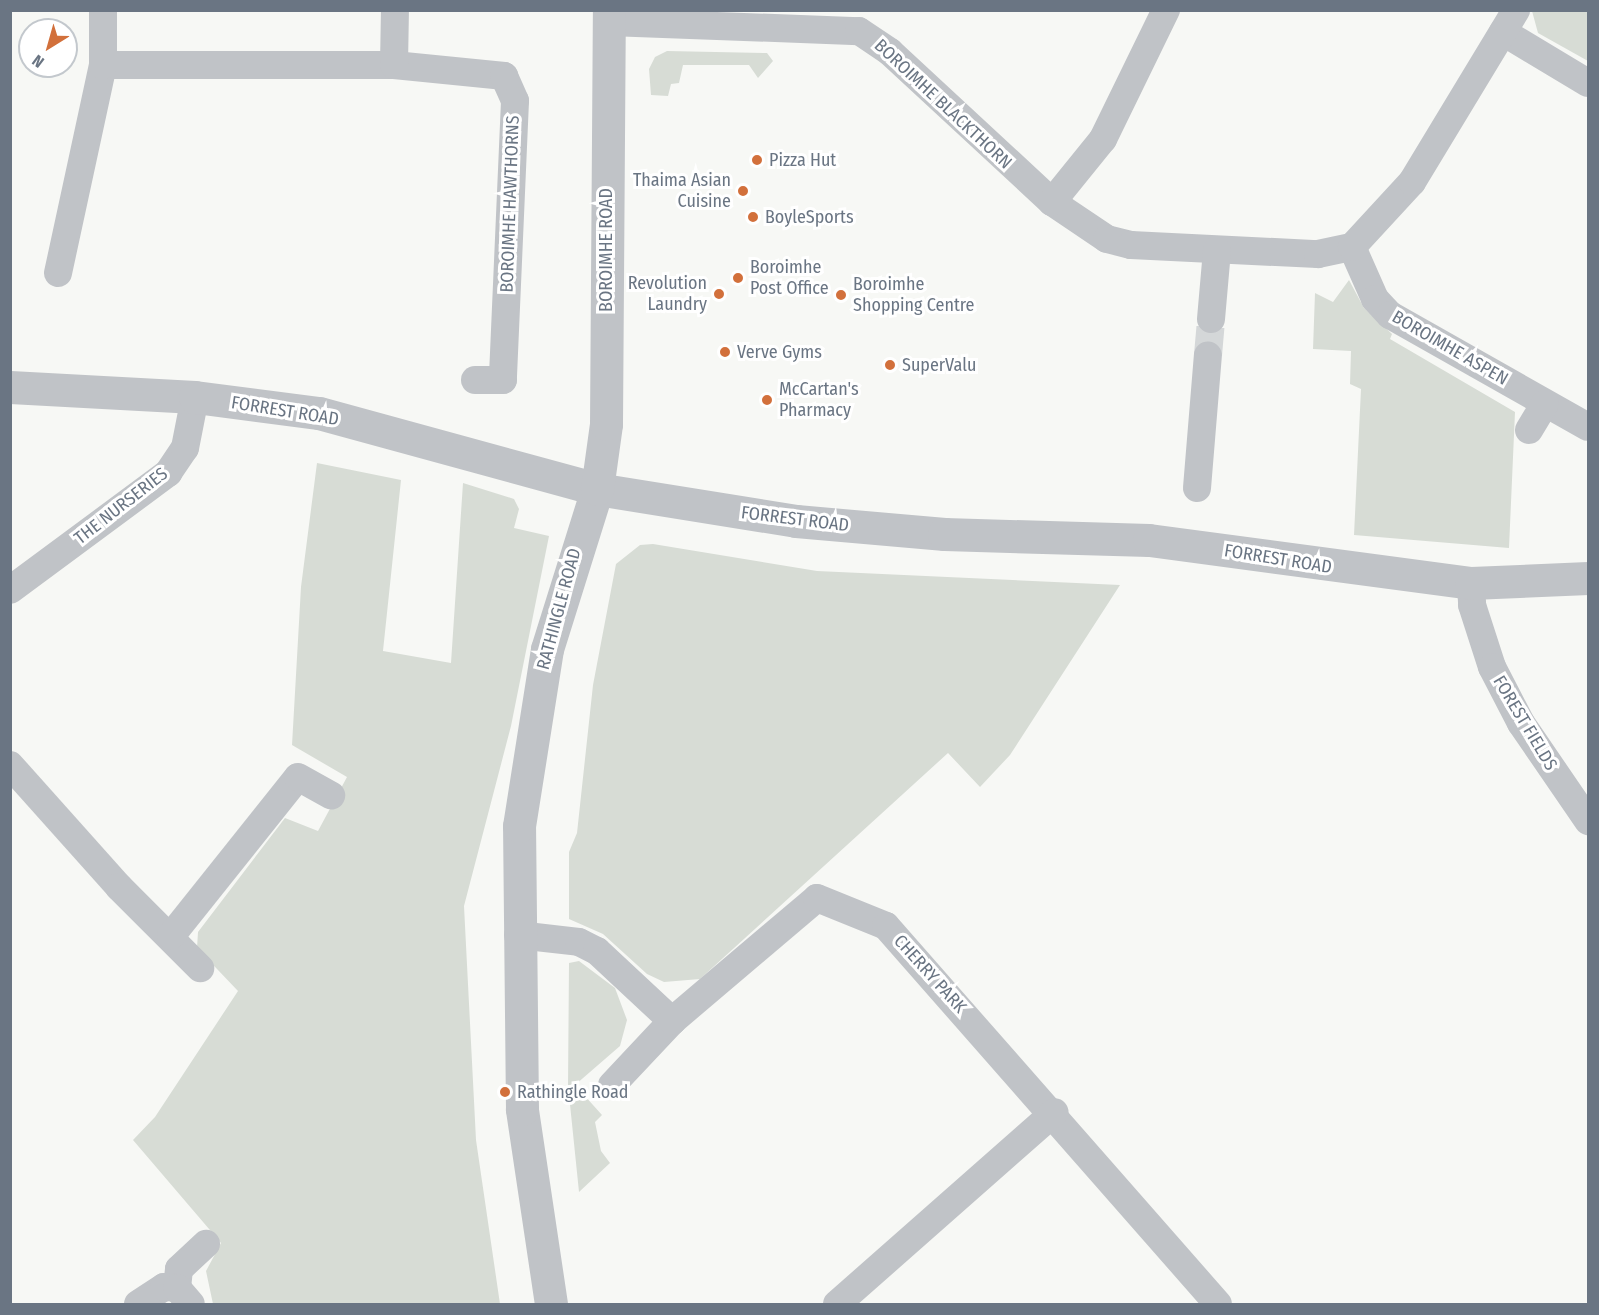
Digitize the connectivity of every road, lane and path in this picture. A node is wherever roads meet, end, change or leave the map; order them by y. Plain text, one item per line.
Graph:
1 (104, 10) edge
2 (395, 10) edge
3 (1166, 10) edge
4 (609, 16) edge
5 (862, 21) edge
6 (1510, 21) edge
7 (103, 65) junction
8 (394, 65) junction
9 (1588, 83) edge
10 (1052, 202) junction
11 (1352, 247) junction
12 (1217, 250) junction
13 (58, 273) dead end
14 (1211, 319) tunnel mouth
15 (1208, 355) tunnel mouth
16 (475, 380) dead end
17 (10, 387) edge
18 (195, 397) junction
19 (1545, 403) junction
20 (1588, 427) edge
21 (1529, 430) dead end
22 (1197, 488) dead end
23 (597, 489) junction
24 (1588, 578) edge
25 (1472, 583) junction
26 (10, 591) edge
27 (10, 765) edge
28 (331, 795) dead end
29 (1588, 821) edge
30 (518, 935) junction
31 (171, 936) junction
32 (200, 968) dead end
33 (672, 1022) junction
34 (612, 1085) dead end
35 (1055, 1112) junction
36 (206, 1244) dead end
37 (184, 1296) edge
38 (138, 1305) edge
39 (551, 1305) edge
40 (837, 1305) edge
41 (1218, 1305) edge

1 - 7 street
2 - 8 street
3 - 10 street
4 - 5 street, BOROIMHE BLACKTHORN
4 - 23 street, BOROIMHE ROAD
5 - 10 street, BOROIMHE BLACKTHORN
6 - 9 street
6 - 11 street
7 - 8 street, BOROIMHE HAWTHORNS
7 - 13 street
8 - 16 street, BOROIMHE HAWTHORNS
10 - 12 street, BOROIMHE BLACKTHORN
11 - 12 street, BOROIMHE BLACKTHORN
11 - 19 street, BOROIMHE ASPEN
12 - 14 street
15 - 22 street
17 - 18 street, FORREST ROAD
18 - 23 street, FORREST ROAD
18 - 26 street, THE NURSERIES
19 - 20 street, BOROIMHE ASPEN
19 - 21 street
23 - 25 street, FORREST ROAD
23 - 30 street, RATHINGLE ROAD
24 - 25 street, FORREST ROAD
25 - 29 street, FOREST FIELDS
27 - 31 street
28 - 31 street
30 - 33 street
30 - 39 street, RATHINGLE ROAD
31 - 32 street
33 - 34 street, CHERRY PARK
33 - 35 street, CHERRY PARK
35 - 40 street
35 - 41 street, CHERRY PARK
36 - 37 street
37 - 38 street

